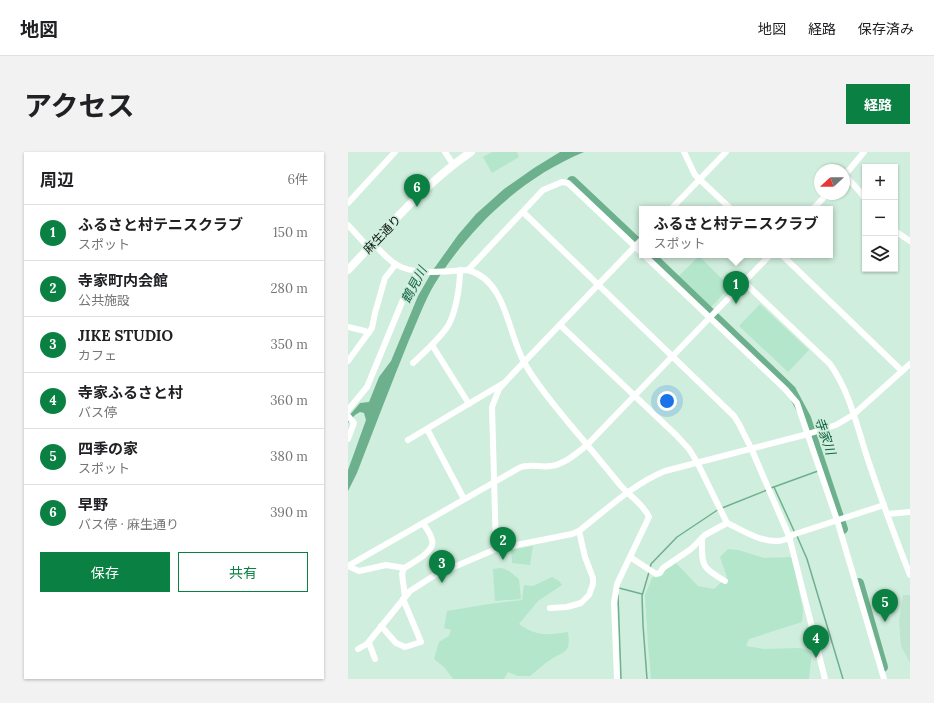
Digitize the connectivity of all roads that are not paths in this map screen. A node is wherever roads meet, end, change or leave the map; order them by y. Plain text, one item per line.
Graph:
1 (445, 152) edge
2 (471, 152) edge
3 (684, 152) edge
4 (726, 152) edge
5 (864, 152) edge
6 (394, 153) edge
7 (453, 164) junction
8 (850, 168) edge
9 (699, 179) junction
10 (850, 181) edge
11 (862, 194) edge
12 (348, 203) edge
13 (674, 206) edge
14 (728, 206) edge
15 (523, 212) junction
16 (348, 226) edge
17 (898, 233) edge
18 (910, 241) edge
19 (638, 243) edge
20 (372, 246) junction
21 (647, 258) edge
22 (767, 258) edge
23 (785, 258) edge
24 (396, 264) junction
25 (348, 270) edge
26 (458, 270) junction
27 (468, 270) junction
28 (419, 271) junction
29 (744, 282) junction
30 (598, 285) junction
31 (711, 315) junction
32 (560, 325) junction
33 (348, 327) edge
34 (369, 333) junction
35 (432, 345) junction
36 (672, 356) junction
37 (348, 361) edge
38 (413, 363) dead end
39 (524, 363) junction
40 (910, 364) edge
41 (902, 371) junction
42 (505, 382) junction
43 (634, 396) junction
44 (469, 404) junction
45 (348, 410) edge
46 (853, 415) junction
47 (350, 418) edge
48 (427, 429) junction
49 (808, 434) junction
50 (348, 439) edge
51 (408, 440) dead end
52 (587, 445) junction
53 (752, 448) junction
54 (697, 462) junction
55 (494, 482) junction
56 (628, 493) junction
57 (464, 499) junction
58 (884, 505) junction
59 (910, 512) edge
60 (887, 514) junction
61 (837, 520) junction
62 (423, 523) junction
63 (727, 523) junction
64 (579, 531) junction
65 (790, 537) junction
66 (702, 538) junction
67 (496, 549) junction
68 (910, 554) edge
69 (903, 556) junction
70 (630, 557) junction
71 (348, 566) edge
72 (404, 568) junction
73 (910, 575) edge
74 (725, 581) dead end
75 (404, 598) junction
76 (550, 608) dead end
77 (381, 626) junction
78 (369, 642) junction
79 (358, 649) dead end
80 (375, 659) dead end
81 (618, 679) edge
82 (825, 679) edge
83 (884, 679) edge

1 - 7 street
2 - 7 main road, 麻生通り
3 - 9 street
4 - 9 street
5 - 8 street
6 - 12 street
7 - 20 main road, 麻生通り
9 - 13 street
9 - 14 street
10 - 11 street
15 - 19 street
15 - 27 street
15 - 30 street
16 - 20 street
17 - 18 street
19 - 30 street
20 - 24 street
20 - 25 main road, 麻生通り
21 - 31 street
22 - 29 street
23 - 41 street
24 - 28 street
24 - 34 street
26 - 27 street
26 - 28 street
26 - 35 street
27 - 39 street
28 - 45 street
29 - 31 street
29 - 46 street
30 - 32 street
30 - 36 street
31 - 36 street
31 - 49 street
32 - 39 street
32 - 43 street
33 - 34 street
34 - 37 street
35 - 38 street
35 - 44 street
36 - 43 street
36 - 53 street
39 - 42 street
39 - 52 street
40 - 41 street
41 - 46 street
42 - 44 street
42 - 55 street
43 - 52 street
43 - 54 street
44 - 48 street
46 - 49 street
46 - 58 street
47 - 50 street
48 - 51 street
48 - 57 street
49 - 53 street
49 - 61 street
52 - 55 street
52 - 56 street
53 - 54 street
53 - 65 street
54 - 56 street
54 - 63 street
55 - 57 street
55 - 67 street
56 - 64 street
56 - 70 street
57 - 62 street
58 - 60 street
58 - 61 street
59 - 60 street
60 - 69 street
61 - 65 street
61 - 83 street
62 - 71 street
62 - 72 street
63 - 65 street
63 - 66 street
64 - 67 street
64 - 76 street
65 - 82 street
66 - 70 street
66 - 74 street
67 - 75 street
68 - 69 street
69 - 73 street
70 - 81 street
71 - 72 street
72 - 75 street
75 - 77 street
75 - 77 street
77 - 78 street
78 - 79 street
78 - 80 street

